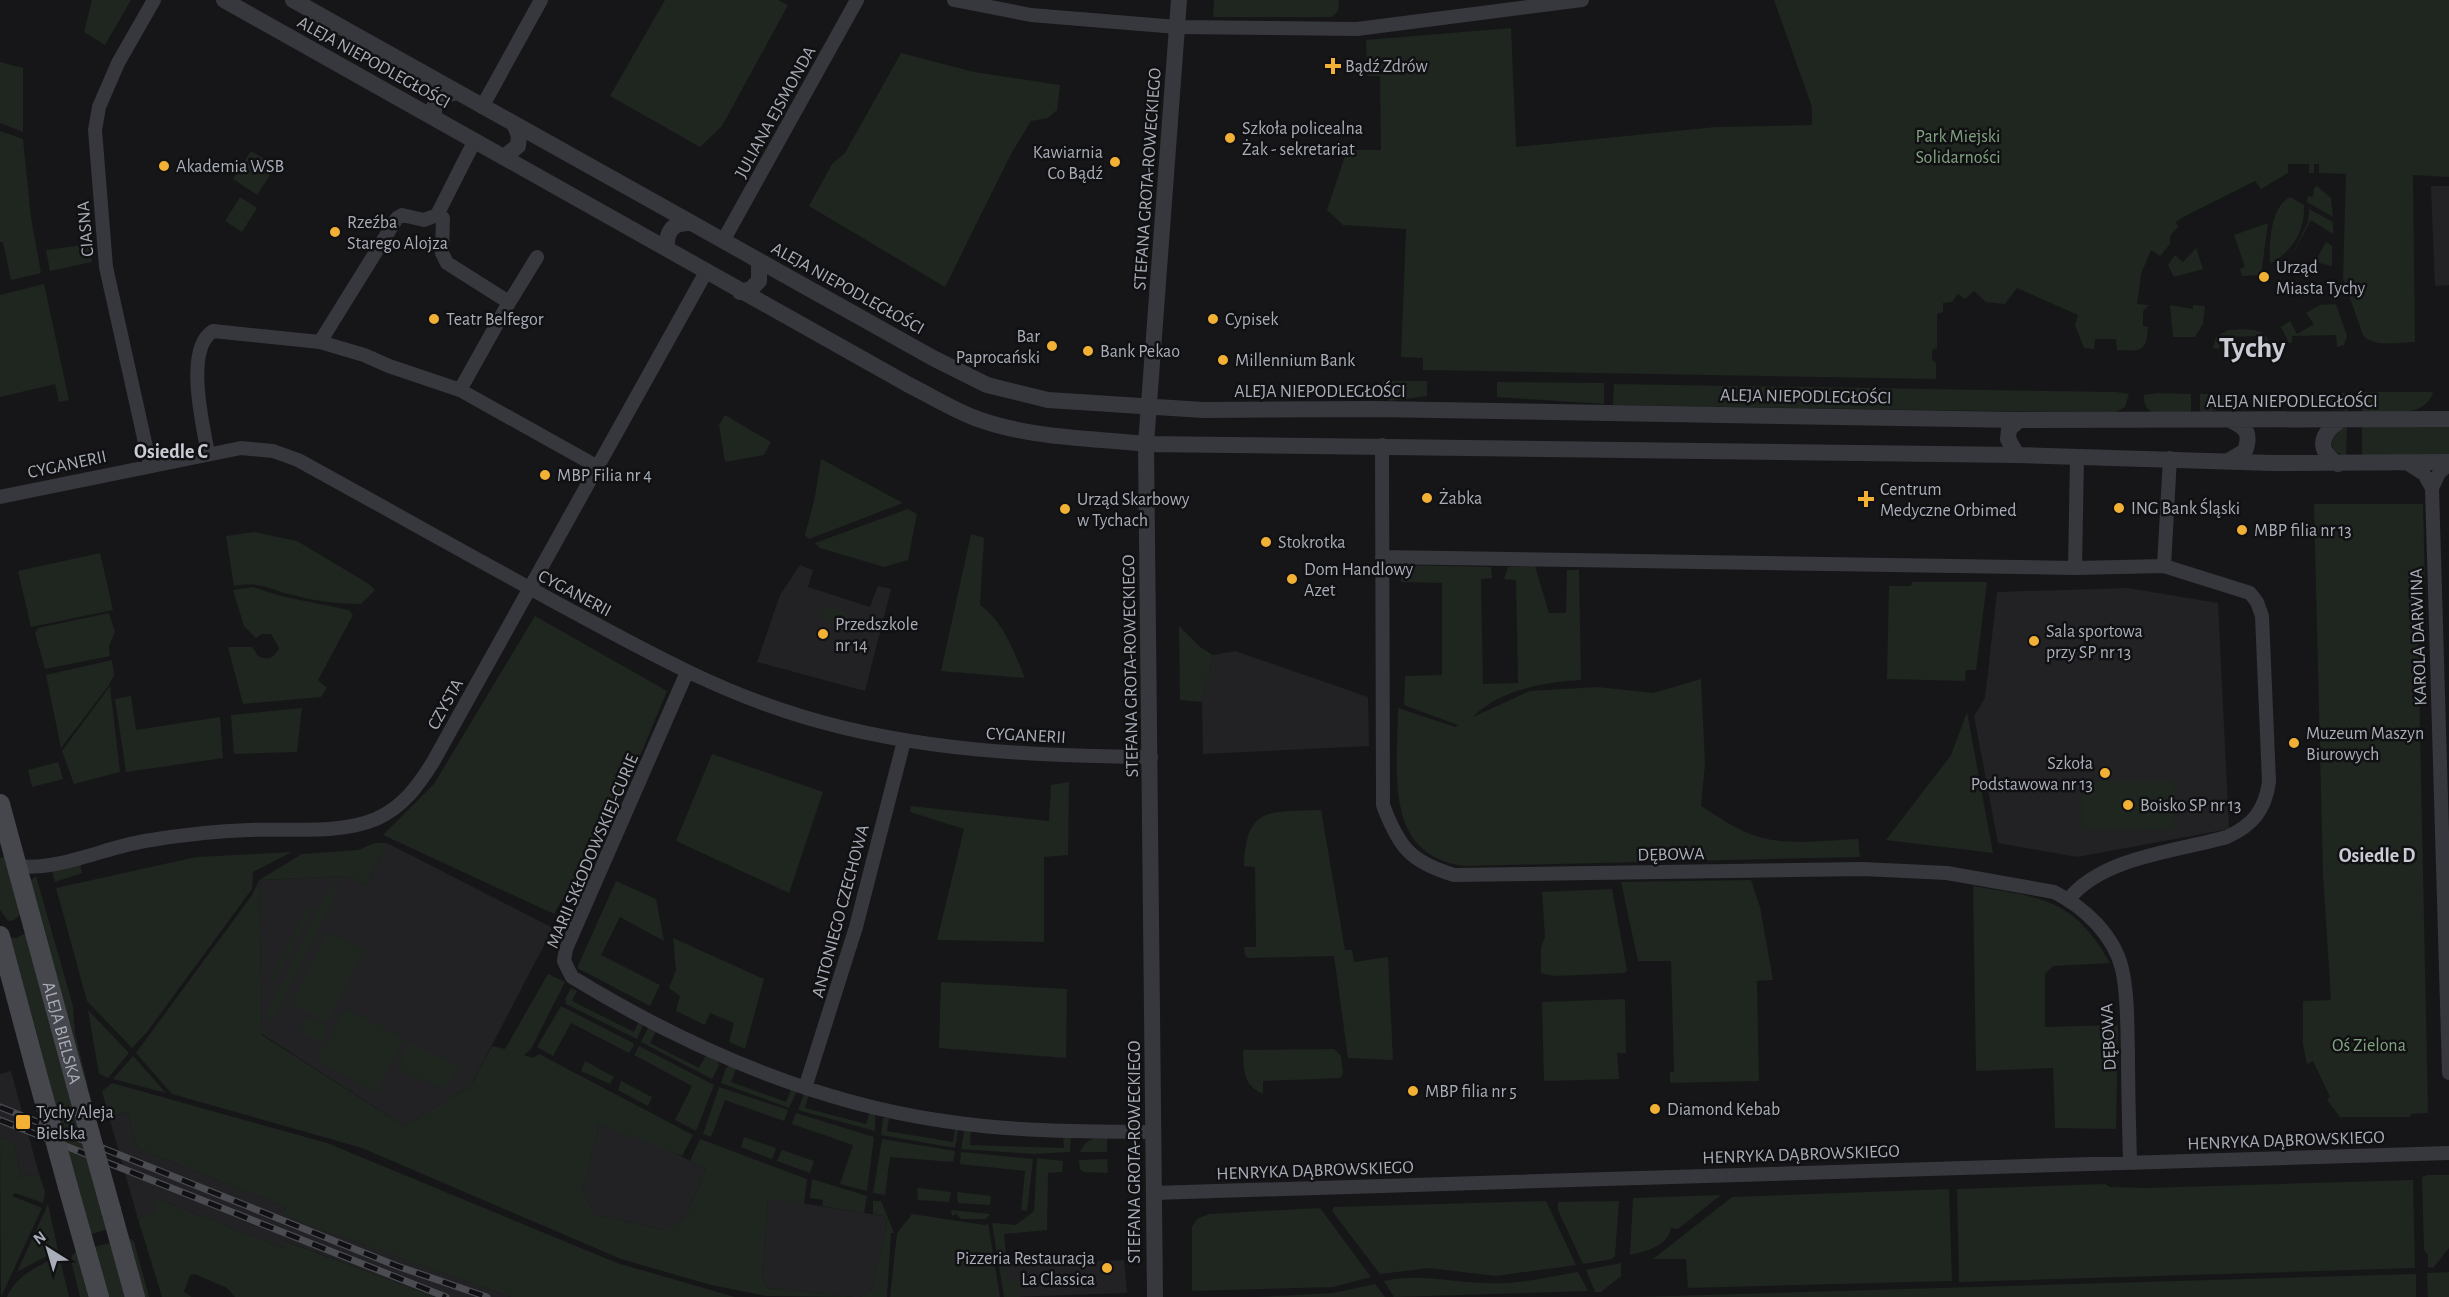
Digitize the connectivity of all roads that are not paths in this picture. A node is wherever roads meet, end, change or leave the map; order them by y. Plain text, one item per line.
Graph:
1 (154, 0) edge
2 (224, 0) edge
3 (293, 0) edge
4 (541, 0) edge
5 (857, 0) edge
6 (954, 0) edge
7 (1179, 0) edge
8 (1582, 0) edge
9 (1521, 4) edge
10 (1177, 27) junction
11 (456, 92) junction
12 (482, 106) junction
13 (434, 117) junction
14 (515, 126) junction
15 (475, 140) junction
16 (504, 157) junction
17 (443, 218) dead end
18 (692, 223) junction
19 (723, 241) junction
20 (668, 249) junction
21 (537, 256) dead end
22 (759, 262) junction
23 (706, 272) junction
24 (740, 292) junction
25 (507, 306) junction
26 (320, 342) junction
27 (460, 390) junction
28 (1148, 408) junction
29 (2449, 419) edge
30 (2019, 420) junction
31 (2232, 421) junction
32 (2339, 421) junction
33 (1146, 444) junction
34 (1382, 445) junction
35 (208, 454) junction
36 (2017, 455) junction
37 (2077, 456) junction
38 (2170, 458) junction
39 (2230, 460) junction
40 (2407, 463) junction
41 (2449, 463) edge
42 (2338, 464) junction
43 (150, 465) junction
44 (598, 467) junction
45 (2432, 488) junction
46 (0, 497) edge
47 (1382, 557) junction
48 (2164, 566) junction
49 (2075, 568) junction
50 (529, 589) junction
51 (687, 672) junction
52 (904, 741) junction
53 (1151, 758) junction
54 (0, 804) edge
55 (5, 835) edge
56 (16, 866) junction
57 (2069, 899) junction
58 (29, 914) junction
59 (0, 925) edge
60 (0, 936) edge
61 (2449, 1072) edge
62 (805, 1088) junction
63 (1154, 1132) junction
64 (2449, 1153) edge
65 (2130, 1162) junction
66 (1154, 1193) junction
67 (99, 1297) edge
68 (135, 1297) edge
69 (1155, 1297) edge

1 - 43 street, CIASNA
2 - 13 street, ALEJA NIEPODLEGŁOŚCI
3 - 11 street, ALEJA NIEPODLEGŁOŚCI
4 - 12 street
5 - 19 street, JULIANA EJSMONDA
6 - 10 street
7 - 10 street, STEFANA GROTA-ROWECKIEGO
8 - 9 street
9 - 10 street
10 - 28 street, STEFANA GROTA-ROWECKIEGO
11 - 12 street, ALEJA NIEPODLEGŁOŚCI
11 - 13 street
12 - 14 street, ALEJA NIEPODLEGŁOŚCI
13 - 15 street, ALEJA NIEPODLEGŁOŚCI
14 - 16 street
14 - 18 street, ALEJA NIEPODLEGŁOŚCI
15 - 16 street, ALEJA NIEPODLEGŁOŚCI
15 - 26 street
16 - 20 street, ALEJA NIEPODLEGŁOŚCI
17 - 25 street
18 - 19 street, ALEJA NIEPODLEGŁOŚCI
18 - 20 street
19 - 22 street, ALEJA NIEPODLEGŁOŚCI
20 - 23 street, ALEJA NIEPODLEGŁOŚCI
21 - 25 street
22 - 24 street
22 - 28 street, ALEJA NIEPODLEGŁOŚCI
23 - 24 street, ALEJA NIEPODLEGŁOŚCI
23 - 44 street, CZYSTA
24 - 33 street, ALEJA NIEPODLEGŁOŚCI
25 - 27 street
26 - 27 street
26 - 35 street
27 - 44 street
28 - 30 street, ALEJA NIEPODLEGŁOŚCI
28 - 33 street, STEFANA GROTA-ROWECKIEGO
29 - 32 street, ALEJA NIEPODLEGŁOŚCI
30 - 31 street, ALEJA NIEPODLEGŁOŚCI
30 - 36 street
31 - 32 street, ALEJA NIEPODLEGŁOŚCI
31 - 39 street
32 - 42 street
33 - 34 street, ALEJA NIEPODLEGŁOŚCI
33 - 53 street, STEFANA GROTA-ROWECKIEGO
34 - 36 street, ALEJA NIEPODLEGŁOŚCI
34 - 47 street, DĘBOWA
35 - 43 street, CYGANERII
35 - 50 street, CYGANERII
36 - 37 street, ALEJA NIEPODLEGŁOŚCI
37 - 38 street, ALEJA NIEPODLEGŁOŚCI
37 - 49 street
38 - 39 street, ALEJA NIEPODLEGŁOŚCI
38 - 48 street
39 - 42 street, ALEJA NIEPODLEGŁOŚCI
40 - 41 street, ALEJA NIEPODLEGŁOŚCI
40 - 42 street, ALEJA NIEPODLEGŁOŚCI
40 - 45 street
41 - 45 street
43 - 46 street, CYGANERII
44 - 50 street, CZYSTA
45 - 61 street, KAROLA DARWINA
47 - 49 street
47 - 57 street, DĘBOWA
48 - 49 street
48 - 57 street
50 - 51 street, CYGANERII
50 - 56 street, CZYSTA
51 - 52 street, CYGANERII
51 - 62 street, MARII SKŁODOWSKIEJ-CURIE
52 - 53 street, CYGANERII
52 - 62 street, ANTONIEGO CZECHOWA
53 - 63 street, STEFANA GROTA-ROWECKIEGO
54 - 55 main road, ALEJA BIELSKA
55 - 56 main road, ALEJA BIELSKA
56 - 58 main road, ALEJA BIELSKA
57 - 65 street, DĘBOWA
58 - 59 main road
58 - 68 main road, ALEJA BIELSKA, bridge
60 - 67 main road, ALEJA BIELSKA, bridge
62 - 63 street, MARII SKŁODOWSKIEJ-CURIE
63 - 66 street, STEFANA GROTA-ROWECKIEGO
64 - 65 street, HENRYKA DĄBROWSKIEGO
65 - 66 street, HENRYKA DĄBROWSKIEGO
66 - 69 street, STEFANA GROTA-ROWECKIEGO

